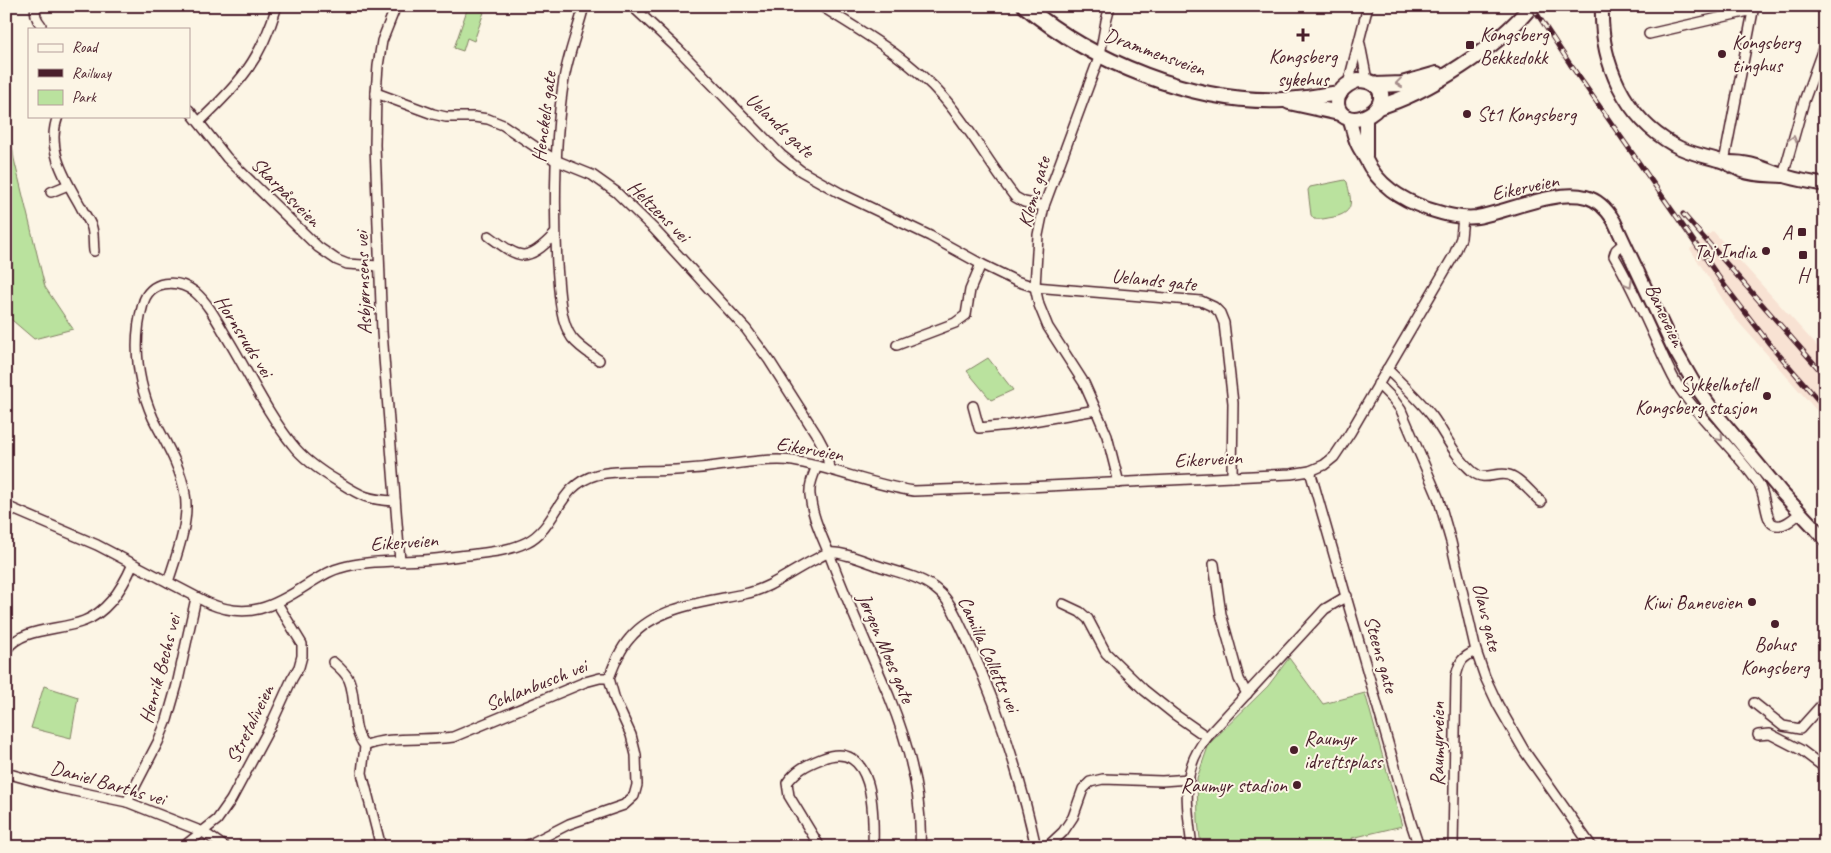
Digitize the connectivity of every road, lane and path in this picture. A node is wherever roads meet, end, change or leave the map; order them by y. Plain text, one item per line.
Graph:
1 (36, 6) edge
2 (277, 6) edge
3 (396, 6) edge
4 (584, 6) edge
5 (632, 6) edge
6 (821, 6) edge
7 (1025, 6) edge
8 (1368, 6) edge
9 (1531, 6) edge
10 (1602, 6) edge
11 (1818, 6) edge
12 (1109, 8) edge
13 (1753, 8) edge
14 (1825, 8) edge
15 (41, 25) dead end
16 (1649, 34) dead end
17 (1360, 39) junction
18 (1825, 43) edge
19 (1100, 55) junction
20 (1455, 69) junction
21 (1815, 69) junction
22 (1825, 72) edge
23 (1371, 83) junction
24 (1344, 89) junction
25 (376, 93) junction
26 (1284, 100) junction
27 (1378, 107) junction
28 (190, 111) edge
29 (1344, 116) junction
30 (1366, 116) junction
31 (57, 118) edge
32 (199, 122) junction
33 (1366, 158) junction
34 (556, 160) junction
35 (1724, 162) junction
36 (1783, 176) junction
37 (68, 185) junction
38 (1825, 185) edge
39 (50, 192) dead end
40 (1593, 200) joint
41 (1044, 206) junction
42 (1463, 217) junction
43 (556, 234) junction
44 (489, 236) dead end
45 (1624, 243) junction
46 (94, 251) dead end
47 (981, 264) junction
48 (379, 266) junction
49 (1035, 287) junction
50 (897, 345) dead end
51 (598, 360) dead end
52 (1387, 369) junction
53 (1378, 384) junction
54 (973, 406) dead end
55 (1096, 410) junction
56 (817, 466) junction
57 (830, 469) junction
58 (1310, 471) junction
59 (1232, 477) junction
60 (1119, 483) junction
61 (395, 501) junction
62 (1541, 502) dead end
63 (6, 506) edge
64 (1800, 514) junction
65 (1825, 539) edge
66 (829, 553) junction
67 (400, 561) junction
68 (133, 564) junction
69 (1214, 564) dead end
70 (168, 582) junction
71 (1347, 596) junction
72 (196, 598) junction
73 (277, 603) junction
74 (1063, 604) dead end
75 (6, 650) edge
76 (1476, 651) junction
77 (333, 662) dead end
78 (609, 678) junction
79 (1247, 694) junction
80 (1825, 702) edge
81 (1754, 704) dead end
82 (1758, 735) dead end
83 (1207, 736) junction
84 (365, 746) junction
85 (1825, 768) edge
86 (6, 773) edge
87 (1189, 779) junction
88 (127, 802) junction
89 (204, 832) junction
90 (1587, 845) edge
91 (183, 847) edge
92 (225, 847) edge
93 (381, 847) edge
94 (524, 847) edge
95 (820, 847) edge
96 (873, 847) edge
97 (920, 847) edge
98 (1036, 847) edge
99 (1047, 847) edge
100 (1192, 847) edge
101 (1420, 847) edge
102 (1453, 847) edge

1 - 15 street
2 - 32 street
3 - 25 street, Asbjørnsens vei
4 - 34 street, Henckels gate
5 - 47 street, Uelands gate
6 - 41 street
7 - 19 main road, Drammensveien
8 - 17 street
9 - 20 main road
10 - 35 main road
11 - 14 street
12 - 19 street, Klems gate
13 - 16 street
13 - 35 street
17 - 23 street
17 - 24 street
18 - 21 street
19 - 26 main road, Drammensveien
19 - 41 street, Klems gate
20 -> 23 main road
20 - 27 main road
21 - 22 street
36 -> 21 street
23 - 24 main road
23 - 27 main road
24 - 26 main road, Drammensveien
24 - 29 main road
25 - 34 street, Heltzens vei
25 - 48 street, Asbjørnsens vei
26 - 29 main road, Drammensveien
27 - 30 main road
28 - 32 street, Skarpåsveien
29 - 30 main road
29 - 33 main road, Eikerveien
30 - 33 main road, Eikerveien
31 - 37 street
32 - 48 street, Skarpåsveien
33 - 42 main road, Eikerveien
34 - 43 street, Henckels gate
34 - 57 street, Heltzens vei
35 - 36 main road
36 - 38 main road
37 - 39 street
37 - 46 street
40 - 42 main road, Eikerveien
40 - 45 main road, Baneveien
41 - 49 street, Klems gate
42 - 52 street, Eikerveien
43 - 44 street
43 - 51 street, Henckels gate
45 - 64 main road, Baneveien
45 -> 64 street, Baneveien
47 - 49 street, Uelands gate
47 - 50 street
48 - 61 street, Asbjørnsens vei
49 - 55 street, Klems gate
49 - 59 street, Uelands gate
52 - 53 street, Eikerveien
52 - 62 street
53 - 58 street, Eikerveien
53 - 76 street, Olavs gate
54 - 55 street
55 - 60 street, Klems gate
56 - 57 street, Eikerveien
56 - 66 street, Jørgen Moes gate
56 - 67 street, Eikerveien
57 - 60 street, Eikerveien
58 - 59 street, Eikerveien
58 - 71 street, Steens gate
59 - 60 street, Eikerveien
61 - 67 street, Asbjørnsens vei
61 - 70 street, Hornsruds vei
63 - 68 street, Eikerveien
64 - 65 main road, Baneveien
66 - 78 street, Schlanbusch vei
66 - 97 street, Jørgen Moes gate
66 - 98 street, Camilla Colletts vei
67 - 73 street, Eikerveien
68 - 70 street, Eikerveien
68 - 75 street
69 - 79 street
70 - 72 street, Eikerveien
71 - 79 street
71 - 101 street, Steens gate
72 - 73 street, Eikerveien
72 - 88 street, Henrik Bechs vei
73 - 89 street, Stretaliveien
74 - 83 street
76 - 90 street, Olavs gate
76 - 102 street, Raumyrveien
77 - 84 street
78 - 84 street, Schlanbusch vei
78 - 94 street
79 - 83 street
80 - 81 street
82 - 85 street
83 - 87 street
84 - 93 street
86 - 88 street, Daniel Barths vei
87 - 99 street
87 - 100 street
88 - 89 street, Daniel Barths vei
89 - 91 street, Stretaliveien
89 - 92 street, Daniel Barths vei
95 - 96 street

